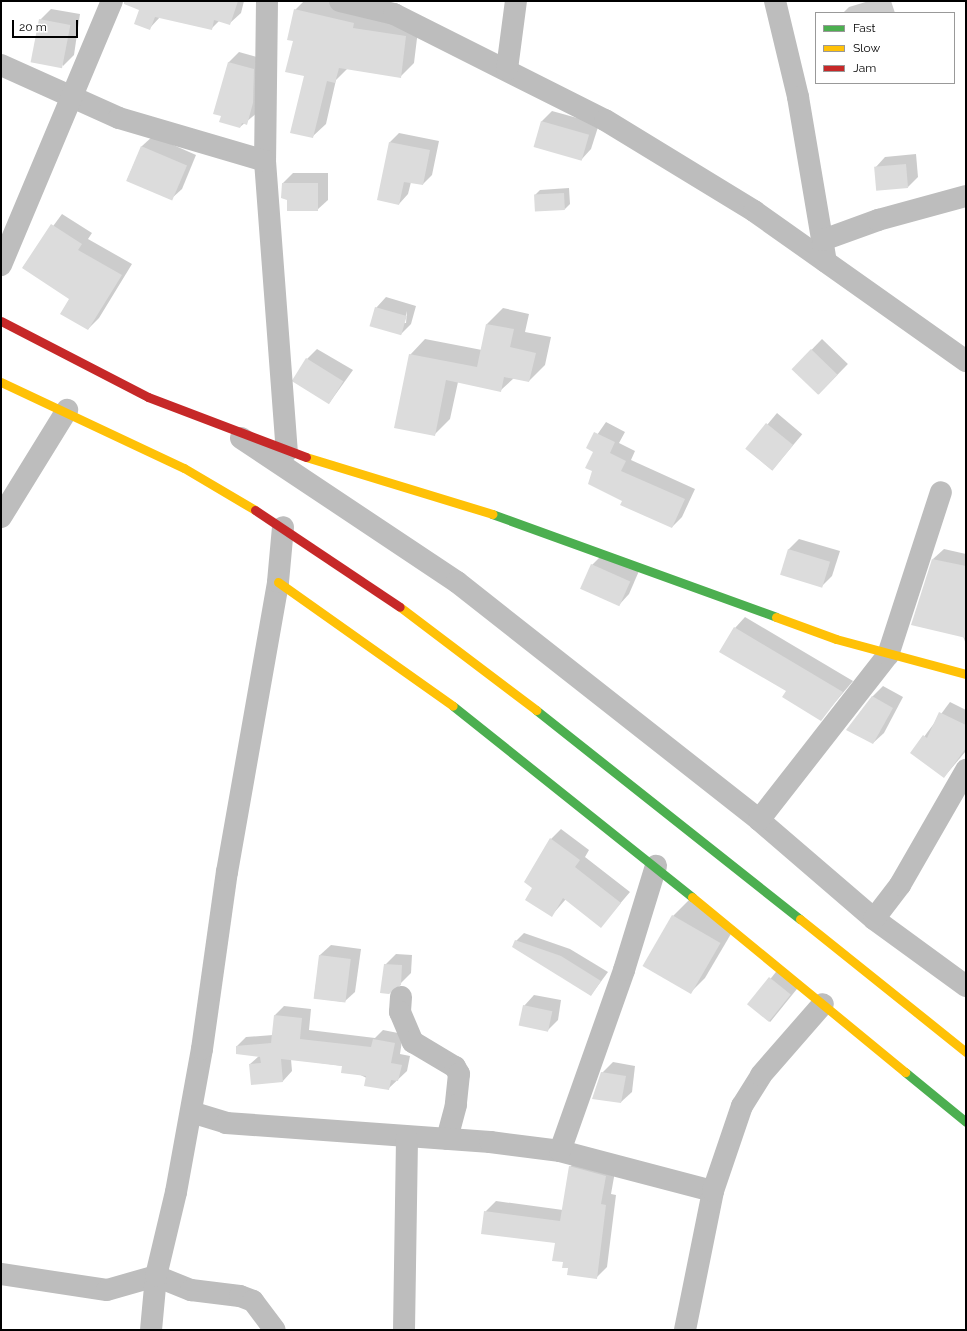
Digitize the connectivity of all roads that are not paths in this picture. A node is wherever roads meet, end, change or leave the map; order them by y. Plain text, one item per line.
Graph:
1 (112, 1) edge
2 (267, 1) edge
3 (340, 1) edge
4 (516, 1) edge
5 (775, 1) edge
6 (1, 65) edge
7 (508, 69) junction
8 (71, 97) junction
9 (265, 161) junction
10 (966, 196) edge
11 (823, 240) junction
12 (826, 262) junction
13 (1, 264) edge
14 (1, 321) edge
15 (966, 361) edge
16 (1, 382) edge
17 (67, 410) junction
18 (223, 426) junction
19 (287, 451) junction
20 (941, 492) dead end
21 (1, 517) edge
22 (283, 527) junction
23 (278, 582) junction
24 (888, 654) junction
25 (966, 674) edge
26 (966, 770) edge
27 (759, 820) junction
28 (656, 866) junction
29 (874, 920) junction
30 (966, 986) edge
31 (401, 997) dead end
32 (823, 1004) junction
33 (966, 1052) edge
34 (191, 1112) junction
35 (966, 1122) edge
36 (407, 1138) junction
37 (447, 1139) junction
38 (560, 1151) junction
39 (713, 1192) junction
40 (1, 1274) edge
41 (156, 1276) junction
42 (151, 1330) edge
43 (275, 1330) edge
44 (404, 1330) edge
45 (685, 1330) edge

1 - 8 street
2 - 9 street
3 - 7 street
4 - 7 street
5 - 11 street
6 - 8 street
7 - 12 street
8 - 9 street
8 - 13 street
9 - 19 street
10 - 11 street
11 - 12 street
12 - 15 street
14 - 18 street
16 - 17 street
17 - 21 street
17 - 22 street
18 - 19 street
18 - 27 street
19 - 24 street
20 - 24 street
22 - 23 street
22 - 33 street
23 - 28 street
23 - 34 street
24 - 25 street
24 - 27 street
26 - 29 street
27 - 29 street
28 - 32 street
28 - 38 street
29 - 30 street
31 - 37 street
32 - 35 street
32 - 39 street
34 - 36 street
34 - 41 street
36 - 37 street
36 - 44 street
37 - 38 street
38 - 39 street
39 - 45 street
40 - 41 street
41 - 42 street
41 - 43 street

